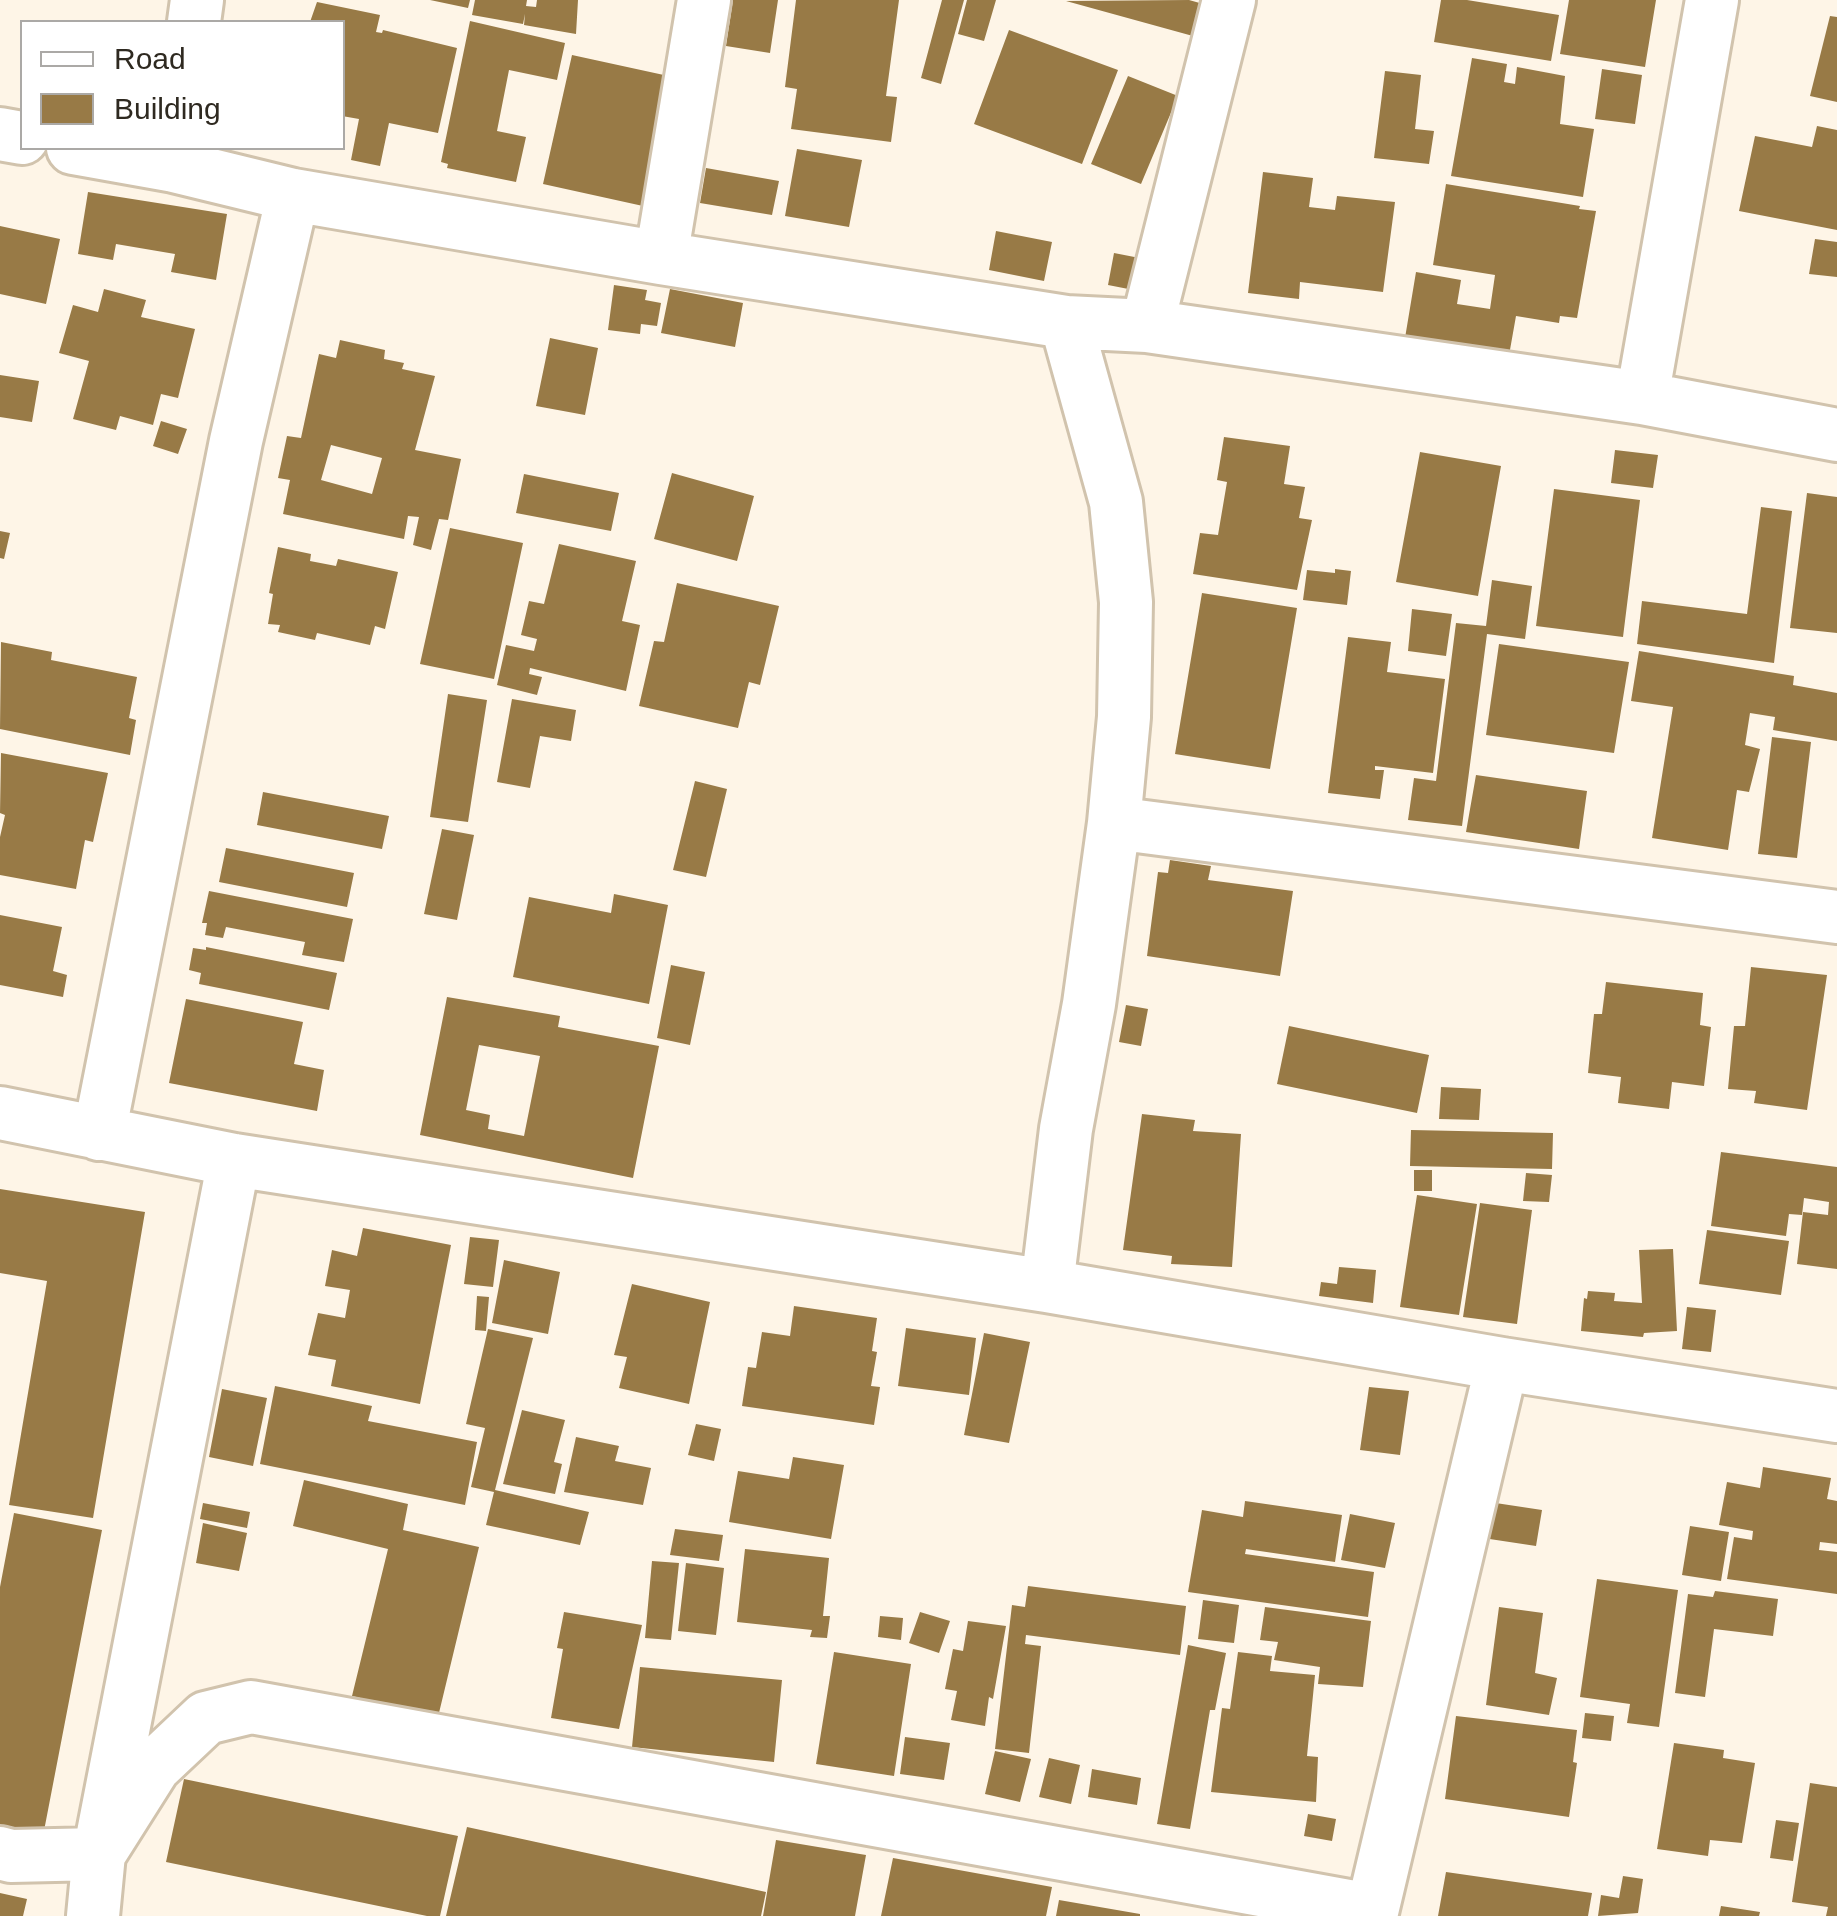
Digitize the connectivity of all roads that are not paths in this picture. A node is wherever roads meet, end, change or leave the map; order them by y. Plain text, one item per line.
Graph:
1 (704, 0) edge
2 (1229, 0) edge
3 (1712, 0) edge
4 (96, 150) edge
5 (176, 157) edge
6 (293, 195) junction
7 (661, 258) junction
8 (1066, 322) junction
9 (1147, 326) junction
10 (1642, 398) junction
11 (1837, 435) edge
12 (1114, 823) junction
13 (1837, 917) edge
14 (0, 1113) edge
15 (99, 1134) junction
16 (234, 1160) junction
17 (1047, 1286) junction
18 (1502, 1364) junction
19 (1837, 1416) edge
20 (0, 1852) edge
21 (99, 1854) junction
22 (1371, 1913) edge
23 (93, 1916) edge

1 - 7 street
2 - 9 street
3 - 10 street
4 - 5 street
5 - 6 street
6 - 7 street
6 - 15 street
7 - 8 street
8 - 9 street
8 - 12 street
9 - 10 street
10 - 11 street
12 - 13 street
12 - 17 street
14 - 15 street
15 - 16 street
16 - 17 street
16 - 21 street
17 - 18 street
18 - 19 street
18 - 22 street
20 - 21 street
21 - 22 street
21 - 23 street

